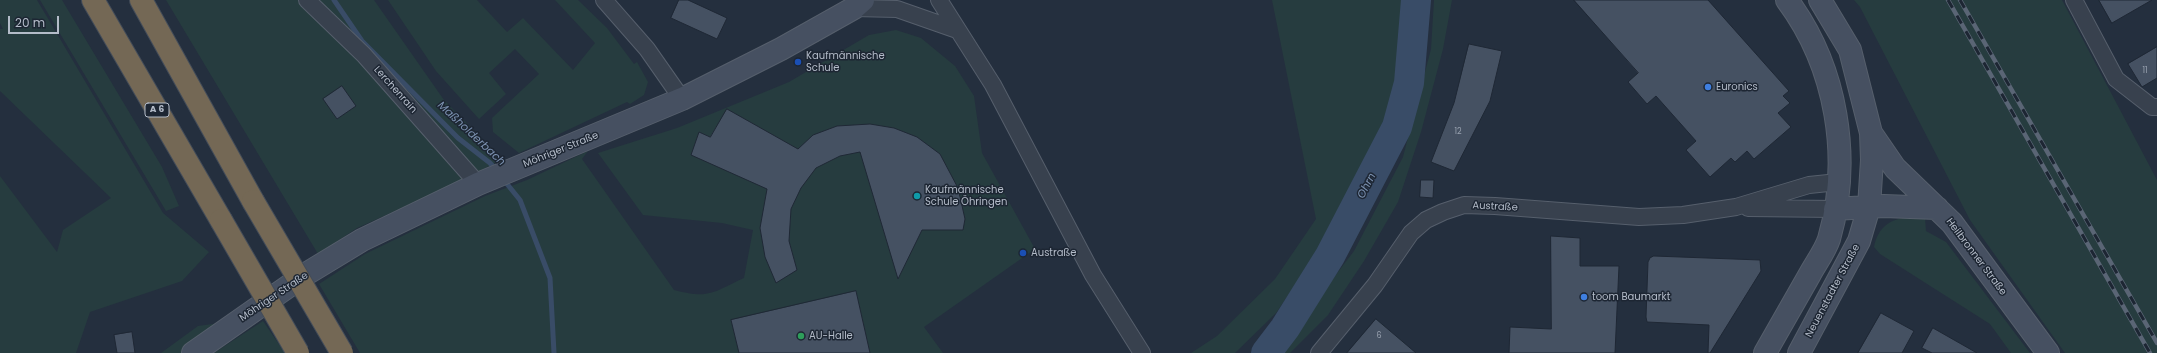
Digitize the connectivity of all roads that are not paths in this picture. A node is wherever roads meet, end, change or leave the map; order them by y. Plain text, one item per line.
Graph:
1 (93, 0) edge
2 (141, 0) edge
3 (307, 0) edge
4 (604, 0) edge
5 (939, 0) edge
6 (1787, 0) edge
7 (1820, 0) edge
8 (2074, 0) edge
9 (859, 4) edge
10 (957, 30) junction
11 (682, 99) junction
12 (2157, 107) edge
13 (1871, 133) junction
14 (1871, 180) junction
15 (1838, 182) junction
16 (478, 184) junction
17 (1913, 186) junction
18 (1736, 207) junction
19 (1868, 207) junction
20 (1937, 208) junction
21 (1835, 209) junction
22 (193, 353) edge
23 (298, 353) edge
24 (342, 353) edge
25 (1142, 353) edge
26 (1319, 353) edge
27 (1765, 353) edge
28 (1799, 353) edge
29 (2048, 353) edge

1 - 23 highway, A 6, bridge
2 - 24 highway, bridge
3 - 16 street, Lerchenrain
4 - 11 street
5 - 10 street
6 - 15 main road
7 - 13 main road
8 - 12 street
9 - 10 street, Möhriger Straße
9 - 11 main road, Möhriger Straße
10 - 25 street
11 - 16 main road, Möhriger Straße
13 - 14 main road
13 - 17 main road, Heilbronner Straße
14 - 15 main road
14 - 17 main road
14 - 19 main road, Neuenstadter Straße
15 - 18 street, Austraße
15 - 21 main road
16 - 22 main road, Möhriger Straße
17 - 20 main road, Heilbronner Straße
18 - 21 street, Austraße
18 - 26 street, Austraße
19 - 20 main road
19 - 21 main road
19 - 28 main road, Neuenstadter Straße
20 - 29 main road, Heilbronner Straße
21 - 27 main road

